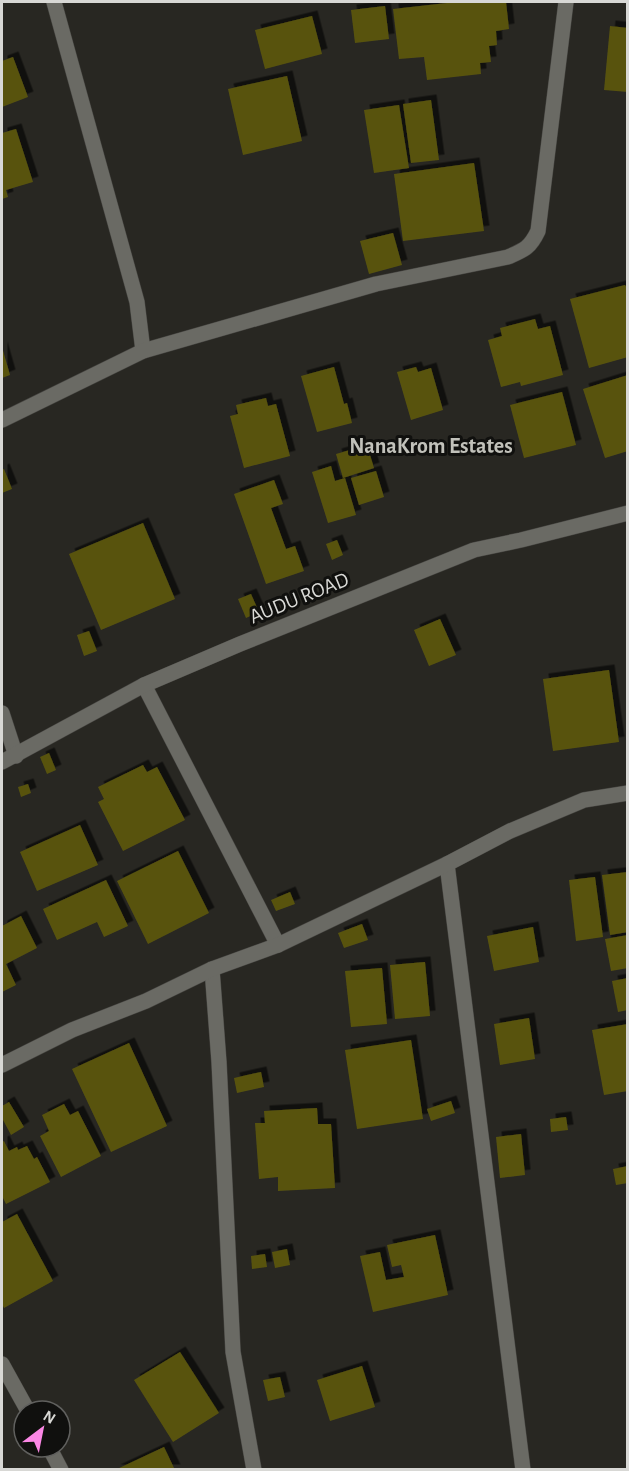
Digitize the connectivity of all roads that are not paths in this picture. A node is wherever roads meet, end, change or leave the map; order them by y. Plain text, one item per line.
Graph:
1 (54, 2) edge
2 (566, 2) edge
3 (143, 351) junction
4 (2, 420) edge
5 (627, 513) edge
6 (144, 685) junction
7 (2, 713) edge
8 (8, 759) edge
9 (627, 793) edge
10 (447, 864) junction
11 (278, 945) junction
12 (212, 969) junction
13 (2, 1065) edge
14 (2, 1364) edge
15 (21, 1399) edge
16 (254, 1470) edge
17 (523, 1470) edge

1 - 3 street
2 - 3 street
3 - 4 street
5 - 6 street, AUDU ROAD
6 - 8 street, AUDU ROAD
6 - 11 street
7 - 8 street
9 - 10 street
10 - 11 street
10 - 17 street
11 - 12 street
12 - 13 street
12 - 16 street
14 - 15 street

